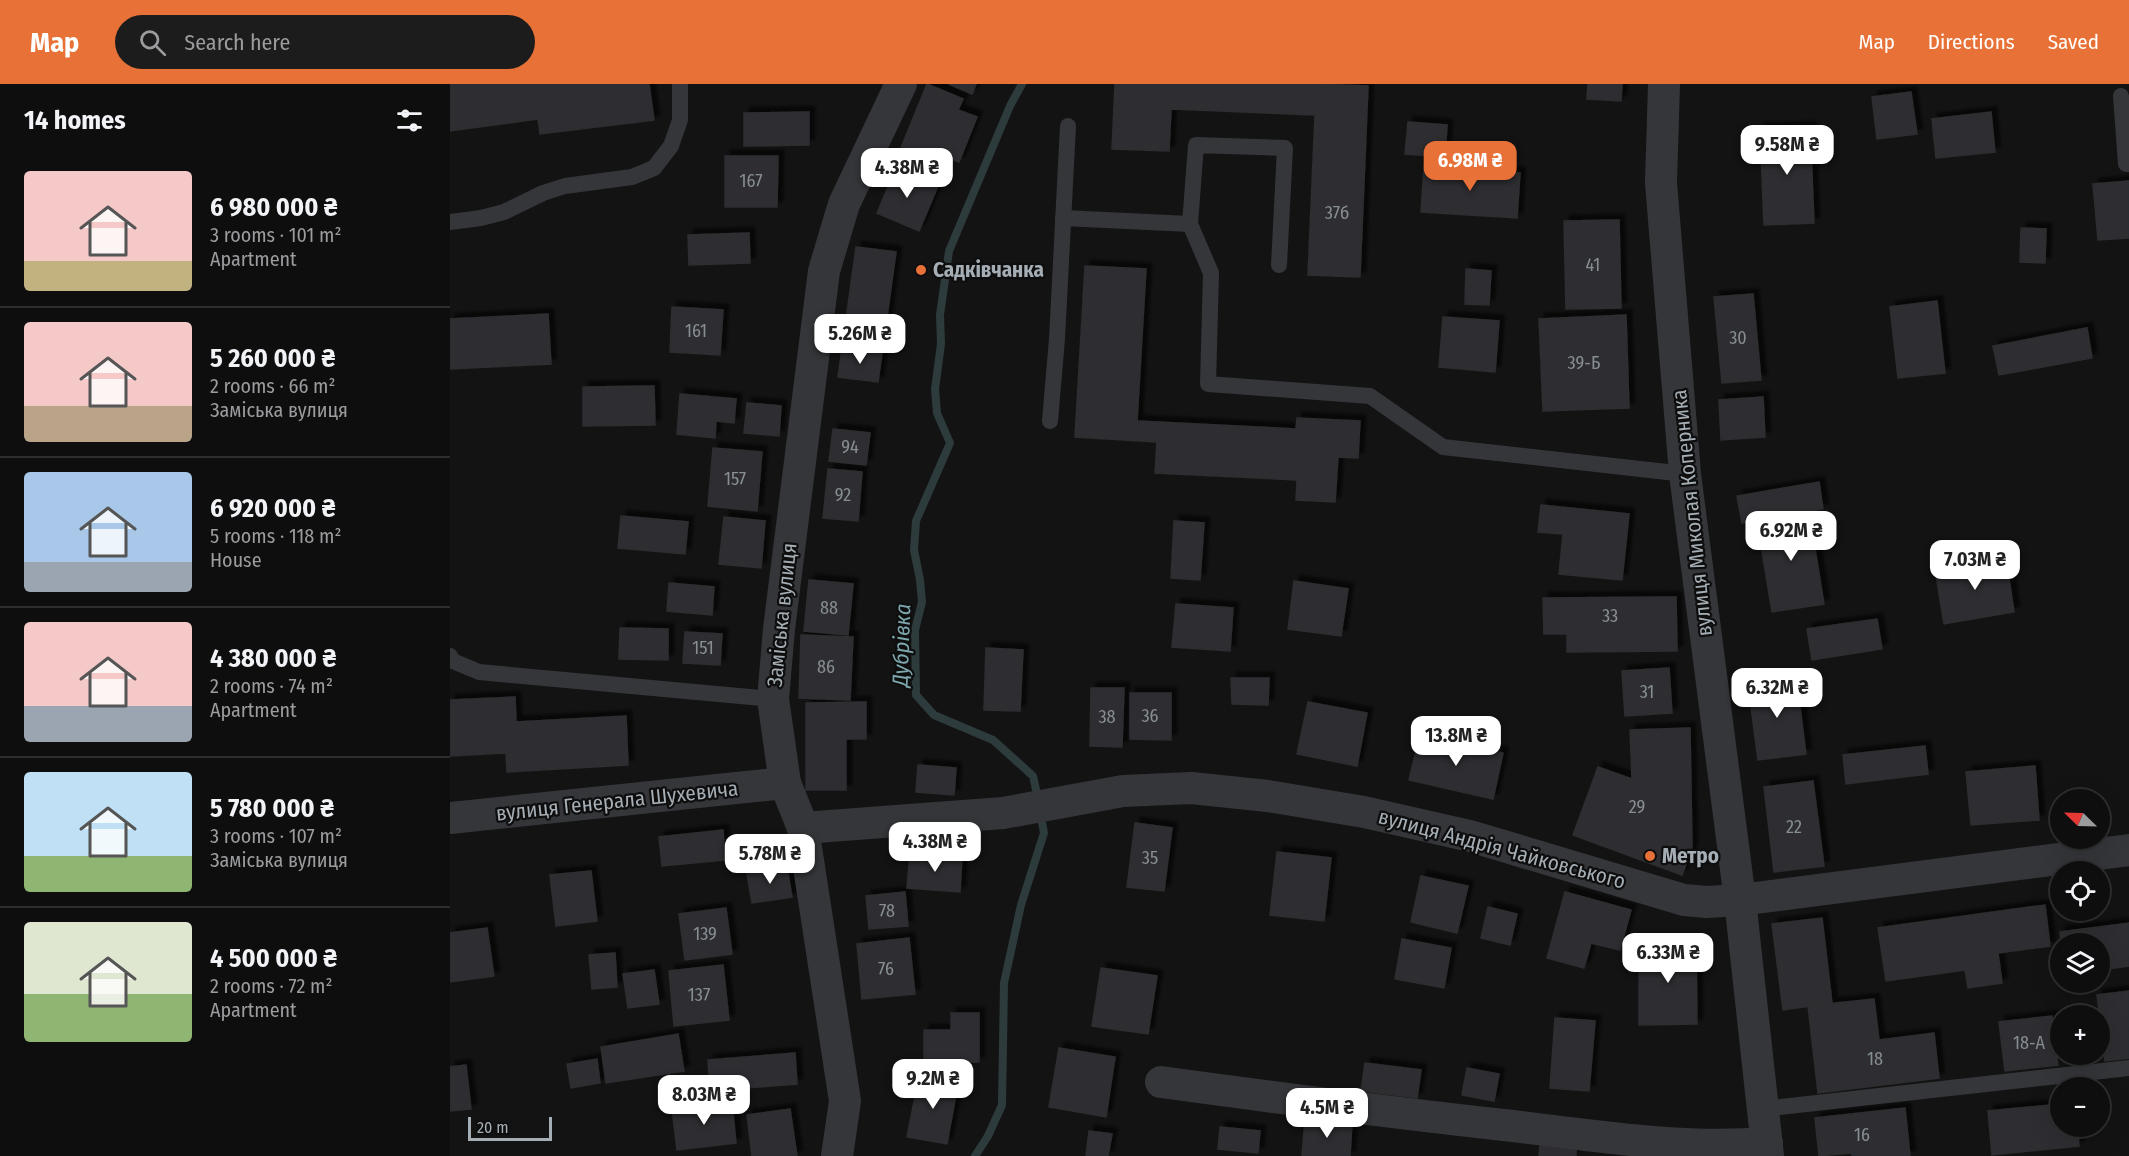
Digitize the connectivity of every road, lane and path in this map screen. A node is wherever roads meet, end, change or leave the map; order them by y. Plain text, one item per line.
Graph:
1 (680, 84) edge
2 (902, 84) edge
3 (1664, 84) edge
4 (2121, 96) dead end
5 (1068, 126) dead end
6 (2129, 164) edge
7 (1064, 218) junction
8 (450, 222) edge
9 (1190, 224) junction
10 (1279, 265) dead end
11 (1050, 421) dead end
12 (1684, 474) junction
13 (450, 656) edge
14 (773, 699) junction
15 (785, 783) junction
16 (450, 818) edge
17 (803, 828) junction
18 (2129, 850) edge
19 (1740, 900) junction
20 (2129, 1068) edge
21 (1161, 1082) dead end
22 (1762, 1109) junction
23 (1767, 1149) edge
24 (837, 1156) edge

1 - 8 lane
2 - 14 street, Заміська вулиця
3 - 12 street, вулиця Миколая Коперника
4 - 6 lane
5 - 7 lane
7 - 9 lane
7 - 11 lane
9 - 10 lane
9 - 12 lane
12 - 19 street, вулиця Миколая Коперника
13 - 14 lane
14 - 15 street, Заміська вулиця
15 - 16 street, вулиця Генерала Шухевича
15 - 17 street, Заміська вулиця
17 - 19 street, вулиця Андрія Чайковського
17 - 24 street, Заміська вулиця
18 - 19 street, вулиця Андрія Чайковського
19 - 22 street, вулиця Миколая Коперника
20 - 22 lane
21 - 23 street
22 - 23 street, вулиця Миколая Коперника

